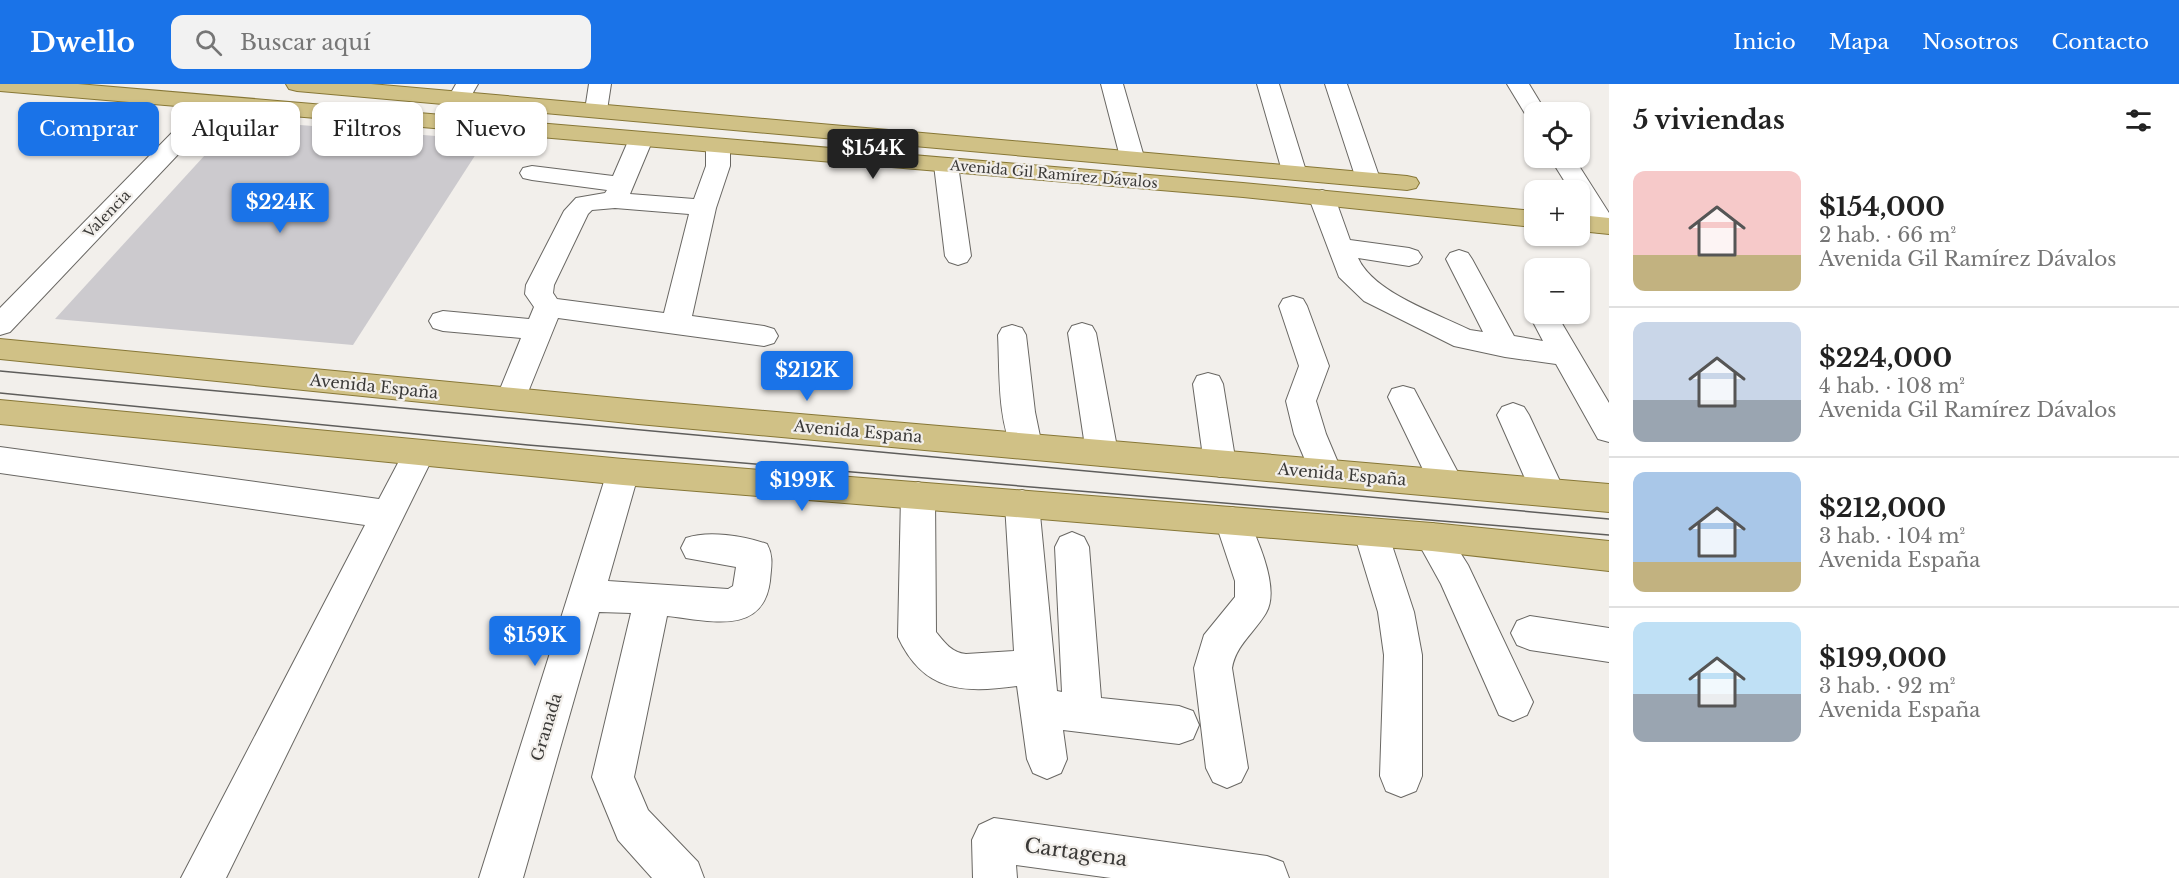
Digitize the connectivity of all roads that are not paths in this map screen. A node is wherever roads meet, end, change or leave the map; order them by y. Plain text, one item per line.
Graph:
1 (0, 84) edge
2 (257, 84) edge
3 (297, 84) edge
4 (600, 84) edge
5 (1112, 84) edge
6 (1268, 84) edge
7 (1335, 84) edge
8 (1518, 84) edge
9 (463, 91) edge
10 (222, 94) edge
11 (1529, 102) edge
12 (596, 110) junction
13 (641, 139) junction
14 (718, 146) junction
15 (1132, 157) junction
16 (946, 165) junction
17 (1568, 168) edge
18 (1294, 171) junction
19 (532, 173) dead end
20 (1368, 179) junction
21 (1428, 185) dead end
22 (619, 192) junction
23 (1322, 198) junction
24 (703, 208) junction
25 (1595, 214) edge
26 (1524, 218) edge
27 (1340, 247) junction
28 (958, 256) dead end
29 (1409, 256) dead end
30 (1459, 259) dead end
31 (1293, 306) dead end
32 (543, 319) junction
33 (443, 321) dead end
34 (676, 324) junction
35 (1548, 324) edge
36 (0, 325) edge
37 (1082, 333) dead end
38 (1012, 335) dead end
39 (765, 336) dead end
40 (1505, 347) junction
41 (0, 349) edge
42 (1566, 355) junction
43 (1208, 384) dead end
44 (1403, 397) dead end
45 (511, 399) junction
46 (0, 412) edge
47 (1513, 415) dead end
48 (1609, 430) edge
49 (1026, 446) junction
50 (419, 453) junction
51 (1102, 453) junction
52 (0, 460) edge
53 (1220, 464) junction
54 (623, 472) junction
55 (1326, 472) junction
56 (1447, 484) junction
57 (1548, 492) junction
58 (918, 496) junction
59 (1609, 498) edge
60 (1022, 504) junction
61 (388, 514) junction
62 (1232, 521) junction
63 (1371, 532) junction
64 (1432, 537) junction
65 (1072, 547) dead end
66 (698, 548) dead end
67 (1609, 556) edge
68 (586, 596) junction
69 (653, 598) junction
70 (1530, 633) dead end
71 (1609, 645) edge
72 (1034, 667) junction
73 (1513, 702) dead end
74 (1040, 707) junction
75 (1083, 715) junction
76 (1179, 725) dead end
77 (1047, 759) dead end
78 (1227, 768) dead end
79 (1401, 776) dead end
80 (203, 878) edge
81 (501, 878) edge
82 (682, 878) edge
83 (994, 878) edge
84 (1267, 878) edge

1 - 10 main road, Avenida Gil Ramírez Dávalos
2 - 10 main road
3 - 9 main road, Avenida Gil Ramírez Dávalos
4 - 12 street
5 - 15 street
6 - 18 street
7 - 20 street
8 - 11 street
9 - 12 main road, Avenida Gil Ramírez Dávalos
10 - 13 main road, Avenida Gil Ramírez Dávalos
10 - 36 street, Valencia
12 - 15 main road, Avenida Gil Ramírez Dávalos
13 - 14 main road, Avenida Gil Ramírez Dávalos
13 - 22 street
14 - 16 main road, Avenida Gil Ramírez Dávalos
14 - 24 street
15 - 18 main road, Avenida Gil Ramírez Dávalos
16 - 23 main road, Avenida Gil Ramírez Dávalos
16 - 28 street
17 - 25 street
18 - 20 main road, Avenida Gil Ramírez Dávalos
19 - 22 street
20 - 21 main road, Avenida Gil Ramírez Dávalos
22 - 24 street
22 - 32 street
23 - 26 main road, Avenida Gil Ramírez Dávalos
23 - 27 street
24 - 34 street
27 - 29 street
27 - 40 street
30 - 40 street
31 - 55 street
32 - 33 street
32 - 34 street
32 - 45 street
34 - 39 street
35 - 42 street
37 - 51 street
38 - 49 street
40 - 42 street
41 - 45 main road, Avenida España
42 - 48 street
43 - 53 street
44 - 56 street
45 - 49 main road, Avenida España
46 - 50 main road
47 - 57 street
49 - 51 main road, Avenida España
50 - 54 main road
50 - 61 street
51 - 53 main road, Avenida España
52 - 61 street
53 - 55 main road, Avenida España
54 - 58 main road
54 - 68 street, Granada
55 - 56 main road, Avenida España
56 - 57 main road, Avenida España
57 - 59 main road, Avenida España
58 - 60 main road
58 - 72 street
60 - 62 main road
60 - 72 street
61 - 80 street
62 - 63 main road
62 - 78 street
63 - 64 main road
63 - 79 street
64 - 67 main road
64 - 73 street
65 - 75 street
66 - 69 street
68 - 69 street
68 - 81 street, Granada
69 - 82 street
70 - 71 street
72 - 74 street
74 - 75 street
74 - 77 street
75 - 76 street
83 - 84 street, Cartagena

